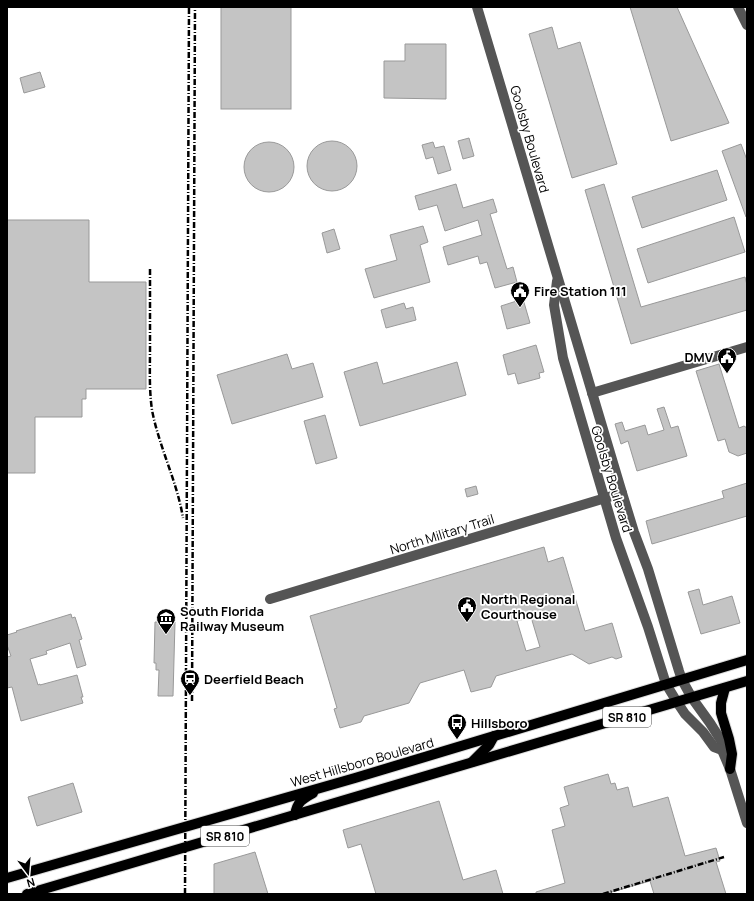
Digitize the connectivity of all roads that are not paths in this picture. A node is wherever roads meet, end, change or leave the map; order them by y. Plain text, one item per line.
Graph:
1 (477, 7) edge
2 (738, 7) edge
3 (747, 25) edge
4 (558, 277) junction
5 (747, 347) edge
6 (592, 393) junction
7 (622, 493) junction
8 (604, 499) junction
9 (270, 599) dead end
10 (747, 660) edge
11 (682, 680) junction
12 (747, 681) edge
13 (666, 684) junction
14 (725, 688) junction
15 (692, 698) junction
16 (677, 702) junction
17 (494, 736) junction
18 (722, 750) junction
19 (471, 763) junction
20 (730, 769) junction
21 (323, 787) junction
22 (295, 815) junction
23 (747, 823) edge
24 (7, 878) edge
25 (27, 894) edge

1 - 4 street, Goolsby Boulevard
2 - 3 street
4 - 6 street, Goolsby Boulevard
4 - 8 street, Goolsby Boulevard
5 - 6 street
6 - 7 street, Goolsby Boulevard
7 - 8 street, North Military Trail
7 - 11 street, Goolsby Boulevard
8 - 9 street, North Military Trail
8 - 13 street, Goolsby Boulevard
10 - 11 main road, West Hillsboro Boulevard / SR 810
11 - 13 main road, West Hillsboro Boulevard / SR 810
11 - 15 street
12 - 14 main road, SR 810
13 - 16 street, Goolsby Boulevard
13 - 17 main road, West Hillsboro Boulevard / SR 810
14 - 15 main road, SR 810
14 - 20 main road
15 - 16 main road, SR 810
15 - 18 street
16 - 18 street, Goolsby Boulevard
16 - 19 main road, SR 810
17 - 19 main road
17 - 21 main road, West Hillsboro Boulevard / SR 810
18 - 20 street
19 - 22 main road, SR 810
20 - 23 street
21 - 22 main road
21 - 24 main road, West Hillsboro Boulevard / SR 810
22 - 25 main road, SR 810

